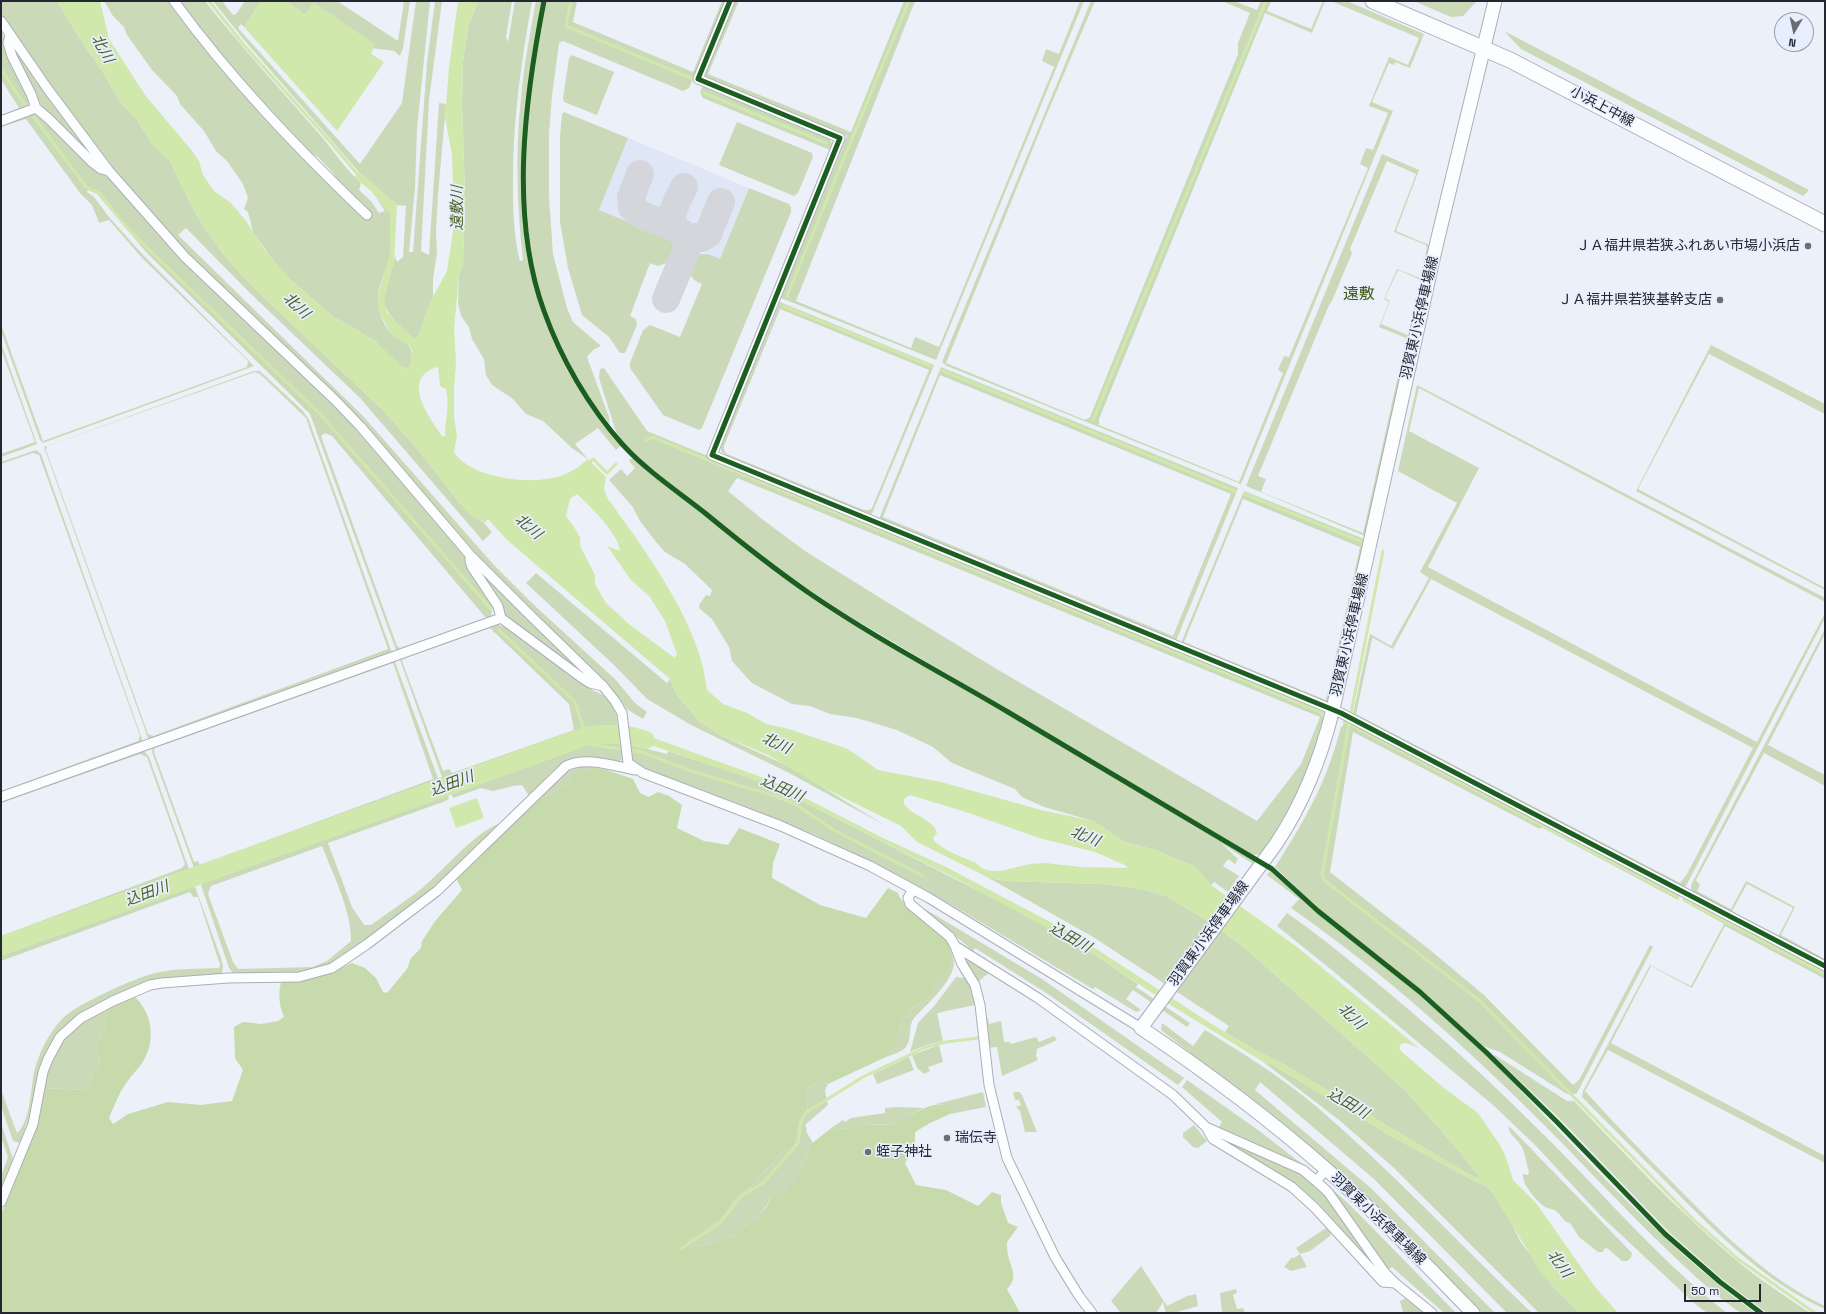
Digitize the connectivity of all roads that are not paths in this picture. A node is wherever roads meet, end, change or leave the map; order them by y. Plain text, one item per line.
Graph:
1 (174, 1) edge
2 (730, 1) edge
3 (1495, 1) edge
4 (1380, 2) edge
5 (1, 21) edge
6 (10, 35) junction
7 (1484, 48) junction
8 (36, 108) junction
9 (1, 121) edge
10 (109, 171) junction
11 (367, 215) dead end
12 (1825, 224) edge
13 (470, 555) junction
14 (501, 618) junction
15 (603, 686) junction
16 (1333, 710) junction
17 (636, 770) junction
18 (1, 797) edge
19 (913, 889) junction
20 (956, 946) junction
21 (1825, 966) edge
22 (1141, 1028) junction
23 (1206, 1127) junction
24 (1327, 1169) junction
25 (1316, 1181) junction
26 (1, 1202) edge
27 (1395, 1283) junction
28 (1092, 1313) edge
29 (1432, 1313) edge
30 (1473, 1313) edge

1 - 11 street
2 - 16 street
3 - 7 main road, 羽賀東小浜停車場線
4 - 7 main road, 小浜上中線
5 - 6 street
6 - 8 street
6 - 10 street
7 - 12 main road, 小浜上中線
7 - 16 main road, 羽賀東小浜停車場線
8 - 9 street
8 - 10 street
10 - 13 street
13 - 14 street
13 - 15 street
14 - 15 street
14 - 18 street
15 - 17 street
16 - 21 street
16 - 22 main road, 羽賀東小浜停車場線
17 - 19 street
17 - 26 street
19 - 20 street
19 - 22 street
20 - 23 street
20 - 28 street
22 - 24 main road, 羽賀東小浜停車場線
23 - 25 street
23 - 27 street
24 - 25 street
24 - 30 main road, 羽賀東小浜停車場線
25 - 27 street
27 - 29 street

